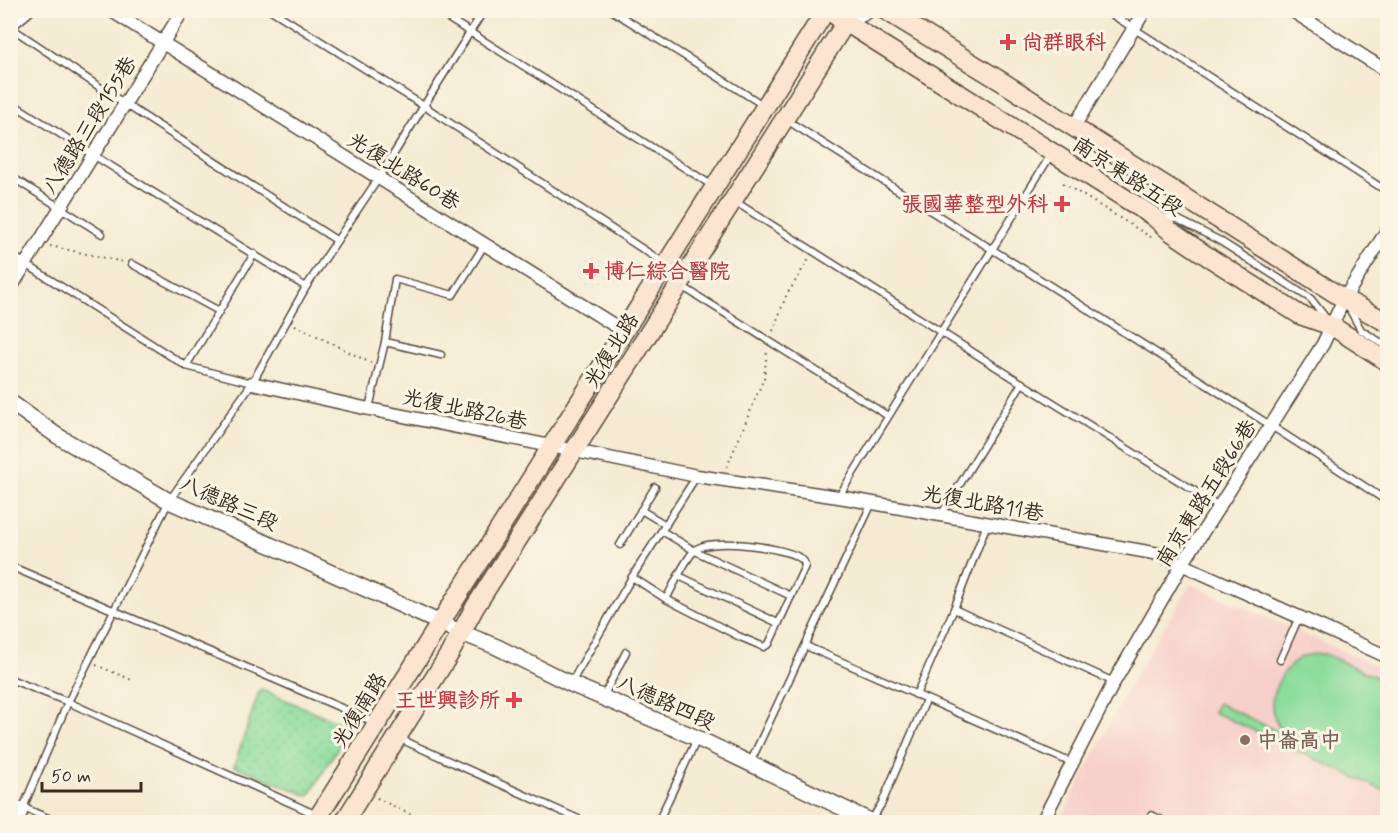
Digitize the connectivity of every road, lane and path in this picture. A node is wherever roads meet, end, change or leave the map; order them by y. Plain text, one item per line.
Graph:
1 (28, 10) edge
2 (110, 10) edge
3 (183, 10) edge
4 (271, 10) edge
5 (435, 10) edge
6 (484, 10) edge
7 (611, 10) edge
8 (827, 10) edge
9 (867, 10) edge
10 (885, 10) edge
11 (1105, 10) edge
12 (1145, 10) edge
13 (1291, 10) edge
14 (846, 22) junction
15 (10, 26) edge
16 (1134, 29) junction
17 (470, 32) junction
18 (163, 43) junction
19 (1388, 72) edge
20 (10, 102) edge
21 (125, 104) junction
22 (424, 106) junction
23 (766, 107) junction
24 (784, 118) junction
25 (1073, 128) junction
26 (1052, 153) junction
27 (93, 155) junction
28 (10, 176) edge
29 (378, 179) junction
30 (715, 188) junction
31 (1388, 192) edge
32 (734, 200) junction
33 (60, 208) junction
34 (1388, 229) edge
35 (102, 234) dead end
36 (336, 240) junction
37 (38, 243) junction
38 (484, 244) junction
39 (814, 251) junction
40 (992, 251) junction
41 (10, 254) edge
42 (254, 254) junction
43 (26, 264) junction
44 (132, 264) joint
45 (667, 265) junction
46 (679, 285) junction
47 (306, 287) junction
48 (10, 290) edge
49 (1344, 299) junction
50 (219, 311) junction
51 (288, 321) junction
52 (1388, 323) edge
53 (1332, 326) junction
54 (942, 331) junction
55 (625, 332) junction
56 (769, 341) junction
57 (385, 342) junction
58 (1388, 347) edge
59 (441, 355) dead end
60 (1388, 362) edge
61 (379, 365) junction
62 (186, 366) junction
63 (252, 383) junction
64 (1022, 383) junction
65 (10, 402) edge
66 (369, 409) junction
67 (888, 416) junction
68 (1272, 425) junction
69 (553, 446) junction
70 (574, 450) junction
71 (697, 476) junction
72 (722, 480) junction
73 (655, 487) dead end
74 (838, 497) junction
75 (169, 501) junction
76 (1388, 502) edge
77 (872, 503) junction
78 (1219, 506) junction
79 (641, 510) junction
80 (941, 515) junction
81 (987, 524) junction
82 (664, 528) junction
83 (620, 545) dead end
84 (695, 550) junction
85 (1184, 563) junction
86 (10, 566) edge
87 (679, 576) junction
88 (632, 577) junction
89 (791, 596) junction
90 (666, 599) junction
91 (954, 609) junction
92 (114, 610) junction
93 (1299, 617) junction
94 (441, 623) junction
95 (778, 623) junction
96 (462, 633) junction
97 (806, 646) junction
98 (626, 652) dead end
99 (1388, 657) edge
100 (1280, 660) dead end
101 (88, 661) junction
102 (10, 679) edge
103 (132, 680) dead end
104 (1114, 682) junction
105 (571, 684) junction
106 (916, 695) junction
107 (603, 698) junction
108 (926, 700) junction
109 (68, 702) junction
110 (377, 724) junction
111 (398, 737) junction
112 (697, 738) junction
113 (1072, 763) junction
114 (750, 764) junction
115 (375, 797) dead end
116 (10, 802) edge
117 (23, 808) junction
118 (1151, 815) dead end
119 (316, 819) edge
120 (419, 819) dead end
121 (17, 822) edge
122 (57, 822) edge
123 (344, 822) edge
124 (585, 822) edge
125 (658, 822) edge
126 (871, 822) edge
127 (1042, 822) edge
128 (1166, 822) edge

1 - 15 street
2 - 18 street, 光復北路60巷
3 - 18 street, 八德路三段155巷
4 - 22 lane
5 - 17 lane
6 - 17 lane
7 - 23 lane
8 - 14 main road, 南京東路五段
8 - 23 main road, 光復北路
9 - 14 street, 光復北路
10 - 25 main road, 南京東路五段
11 - 16 lane
12 - 16 street
13 - 19 street
14 - 24 main road, 光復北路
14 - 26 main road, 南京東路五段
15 - 21 lane
16 - 25 street
16 - 31 lane
17 - 22 lane
17 - 30 lane
18 - 21 street, 八德路三段155巷
18 - 29 street, 光復北路60巷
20 - 27 lane
21 - 27 street, 八德路三段155巷
21 - 36 lane
22 - 29 lane
22 - 45 lane
23 - 30 main road, 光復北路
24 - 32 main road, 光復北路
24 - 40 lane
25 - 49 main road, 南京東路五段
26 - 40 lane
26 - 53 main road, 南京東路五段
27 - 33 street, 八德路三段155巷
27 - 42 lane
28 - 33 lane
29 - 36 lane
29 - 38 street, 光復北路60巷
30 - 45 main road, 光復北路
32 - 39 lane
32 - 46 main road, 光復北路
33 - 35 lane
33 - 37 street, 八德路三段155巷
34 - 49 street, 南京東路五段66巷
36 - 47 lane
37 - 43 street, 八德路三段155巷
37 - 44 path
38 - 55 street, 光復北路60巷
38 - 57 lane
39 - 54 lane
39 - 56 path
40 - 54 lane
40 - 68 lane
41 - 43 lane
42 - 47 lane
42 - 50 lane
43 - 48 street, 八德路三段155巷
43 - 62 lane
44 - 50 lane
45 - 55 main road, 光復北路
46 - 56 lane
46 - 70 main road, 光復北路
47 - 51 lane
49 - 52 main road, 南京東路五段
49 - 53 street, 南京東路五段66巷
49 - 58 lane
50 - 62 lane
51 - 61 path
51 - 63 lane
53 - 60 main road, 南京東路五段
53 - 68 street, 南京東路五段66巷
54 - 64 lane
54 - 67 lane
55 - 69 main road, 光復北路
56 - 67 lane
56 - 72 path
57 - 59 lane
57 - 61 lane
61 - 66 lane
62 - 63 lane
63 - 66 street, 光復北路26巷
63 - 75 lane
64 - 78 lane
64 - 80 lane
65 - 75 street, 八德路三段
66 - 69 street, 光復北路26巷
67 - 74 lane
68 - 76 lane
68 - 78 street, 南京東路五段66巷
69 - 70 street, 光復北路11巷
69 - 94 main road, 光復北路
70 - 71 street, 光復北路11巷
70 - 96 main road, 光復北路
71 - 72 street, 光復北路11巷
71 - 82 lane
72 - 74 street, 光復北路11巷
73 - 79 lane
74 - 77 street, 光復北路11巷
75 - 92 lane
75 - 94 street, 八德路三段
77 - 80 street, 光復北路11巷
77 - 97 lane
78 - 85 street, 南京東路五段66巷
79 - 82 lane
79 - 83 lane
80 - 81 street, 光復北路11巷
81 - 85 street, 光復北路11巷
81 - 91 lane
82 - 84 lane
82 - 88 lane
84 - 87 lane
84 - 89 lane
84 - 89 lane
85 - 93 street, 光復北路11巷
85 - 104 street, 南京東路五段66巷
86 - 92 lane
87 - 90 lane
87 - 95 lane
88 - 90 lane
88 - 105 lane
89 - 95 lane
90 - 95 lane
91 - 104 lane
91 - 106 lane
92 - 101 lane
92 - 110 lane
93 - 99 street, 光復北路11巷
93 - 100 lane
94 - 96 street, 八德路四段
94 - 110 main road, 光復南路
96 - 105 street, 八德路四段
96 - 111 main road
97 - 106 lane
97 - 114 lane
98 - 107 lane
101 - 103 path
101 - 109 lane
102 - 109 lane
104 - 113 street, 南京東路五段66巷
105 - 107 street, 八德路四段
106 - 108 lane
107 - 112 street, 八德路四段
108 - 113 lane
108 - 126 lane
109 - 117 lane
109 - 119 lane
110 - 119 main road, 光復南路
111 - 123 main road
111 - 124 lane
112 - 114 street, 八德路四段
112 - 125 lane
113 - 127 street, 南京東路五段66巷
114 - 126 street, 八德路四段
115 - 120 path
116 - 117 lane
117 - 121 street
117 - 122 lane
118 - 128 lane

